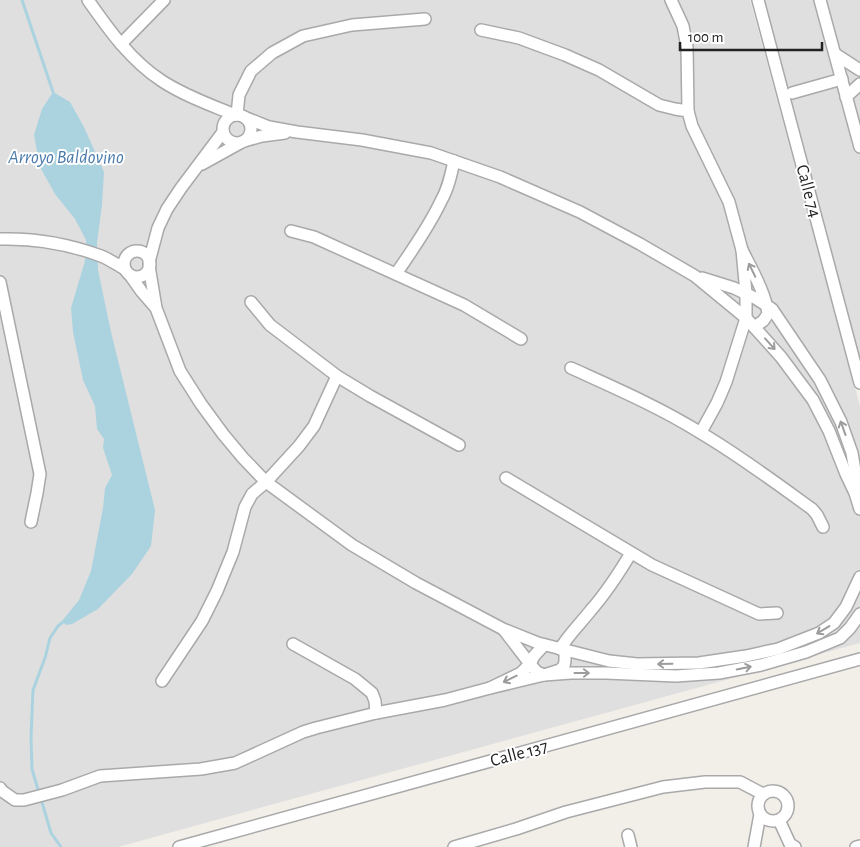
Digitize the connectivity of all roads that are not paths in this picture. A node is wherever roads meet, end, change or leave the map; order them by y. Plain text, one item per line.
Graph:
1 (88, 0) edge
2 (164, 0) edge
3 (672, 0) edge
4 (758, 0) edge
5 (820, 0) edge
6 (425, 19) dead end
7 (481, 30) dead end
8 (121, 44) junction
9 (835, 54) junction
10 (860, 70) edge
11 (842, 79) junction
12 (860, 84) edge
13 (792, 93) dead end
14 (846, 97) junction
15 (196, 98) junction
16 (688, 112) junction
17 (239, 116) junction
18 (223, 130) junction
19 (297, 132) junction
20 (242, 142) junction
21 (860, 147) edge
22 (454, 161) junction
23 (198, 166) junction
24 (158, 228) junction
25 (291, 231) dead end
26 (0, 239) edge
27 (742, 250) junction
28 (133, 252) junction
29 (103, 257) junction
30 (149, 264) junction
31 (128, 272) junction
32 (396, 274) junction
33 (695, 276) junction
34 (0, 282) edge
35 (746, 293) junction
36 (251, 302) dead end
37 (768, 306) junction
38 (156, 308) junction
39 (746, 318) junction
40 (754, 327) junction
41 (521, 339) dead end
42 (570, 368) dead end
43 (337, 376) junction
44 (860, 383) edge
45 (701, 432) junction
46 (459, 444) dead end
47 (506, 478) dead end
48 (266, 482) junction
49 (855, 493) junction
50 (860, 509) edge
51 (31, 522) dead end
52 (823, 527) dead end
53 (631, 553) junction
54 (860, 577) edge
55 (857, 593) edge
56 (846, 606) junction
57 (776, 613) dead end
58 (860, 614) edge
59 (503, 629) junction
60 (293, 644) dead end
61 (544, 645) junction
62 (563, 650) junction
63 (860, 658) edge
64 (530, 664) junction
65 (544, 675) junction
66 (162, 680) dead end
67 (490, 688) junction
68 (376, 713) junction
69 (0, 788) edge
70 (763, 794) junction
71 (760, 814) junction
72 (779, 820) junction
73 (179, 847) edge
74 (454, 847) edge
75 (754, 847) edge
76 (795, 847) edge

1 - 8 street
2 - 8 street
3 - 16 street
4 - 44 street, Calle 74
5 - 9 street
6 - 17 street
7 - 16 street
8 - 15 street
9 - 10 street
9 - 11 street
11 - 13 street
11 - 14 street
12 - 14 street
14 - 21 street
15 - 17 street
15 - 18 street
16 - 27 street
17 - 18 street
17 - 19 street
17 - 20 street
18 - 20 street
18 - 23 street
19 - 20 street
19 - 22 street
20 - 23 street
22 - 32 street
22 - 33 street
23 - 24 street
24 - 28 street
24 - 30 street
25 - 32 street
26 - 29 street
27 - 35 street
37 -> 27 street
28 - 29 street
28 - 30 street
28 - 31 street
29 - 31 street
30 - 31 street
30 - 38 street
31 - 38 street
32 - 41 street
33 - 35 street
33 - 39 street
34 - 51 street
35 - 37 street
35 - 39 street
36 - 43 street
37 - 40 street
49 -> 37 street
38 - 48 street
39 - 40 street
39 - 45 street
40 -> 49 street
42 - 45 street
43 - 46 street
43 - 48 street
45 - 52 street
47 - 53 street
48 - 59 street
48 - 66 street
49 - 50 street
53 - 57 street
53 - 62 street
54 - 55 street
55 - 56 street
56 - 58 street
56 -> 62 street
65 -> 58 street
59 - 61 street
59 - 64 street
60 - 68 street
61 - 62 street
61 - 64 street
62 - 65 street
63 - 73 street, Calle 137
64 - 65 street
64 -> 67 street
65 - 67 street
67 - 68 street
68 - 69 street
70 - 71 street
70 - 72 street
70 - 74 street
71 - 72 street
71 - 75 street
72 - 76 street

